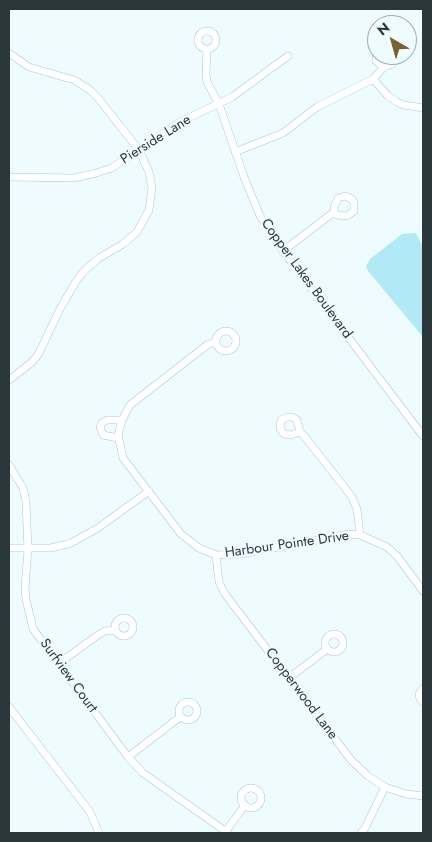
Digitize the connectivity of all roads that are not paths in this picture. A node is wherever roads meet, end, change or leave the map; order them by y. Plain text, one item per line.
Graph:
1 (206, 49) dead end
2 (9, 53) edge
3 (288, 56) dead end
4 (381, 65) edge
5 (390, 65) edge
6 (384, 67) junction
7 (373, 80) junction
8 (219, 104) junction
9 (423, 108) edge
10 (139, 150) junction
11 (235, 152) junction
12 (9, 177) edge
13 (334, 212) dead end
14 (283, 251) junction
15 (215, 342) dead end
16 (9, 380) edge
17 (122, 420) junction
18 (300, 432) dead end
19 (423, 436) edge
20 (118, 438) junction
21 (9, 464) edge
22 (149, 491) junction
23 (360, 535) junction
24 (9, 548) edge
25 (28, 549) junction
26 (216, 555) junction
27 (423, 591) edge
28 (115, 630) dead end
29 (327, 649) dead end
30 (58, 664) junction
31 (289, 678) junction
32 (423, 688) edge
33 (423, 702) edge
34 (9, 707) edge
35 (180, 717) dead end
36 (128, 757) junction
37 (385, 787) junction
38 (423, 796) edge
39 (245, 805) dead end
40 (227, 832) edge
41 (99, 833) edge
42 (361, 833) edge

1 - 8 street, Copper Lakes Boulevard
2 - 10 street
3 - 8 street, Pierside Lane
4 - 6 street
5 - 6 street
6 - 7 street
7 - 9 street
7 - 11 street
8 - 10 street, Pierside Lane
8 - 11 street, Copper Lakes Boulevard
10 - 12 street, Pierside Lane
10 - 16 street
11 - 14 street, Copper Lakes Boulevard
13 - 14 street
14 - 19 street, Copper Lakes Boulevard
15 - 17 street
17 - 20 street
17 - 20 street
18 - 23 street
20 - 22 street, Harbour Pointe Drive
21 - 25 street, Surfview Court
22 - 25 street
22 - 26 street, Harbour Pointe Drive
23 - 26 street, Harbour Pointe Drive
23 - 27 street, Harbour Pointe Drive
24 - 25 street
25 - 30 street, Surfview Court
26 - 31 street, Copperwood Lane
28 - 30 street
29 - 31 street
30 - 36 street, Surfview Court
31 - 37 street, Copperwood Lane
32 - 33 street
34 - 41 street
35 - 36 street
36 - 40 street, Surfview Court
37 - 38 street, Copperwood Lane
37 - 42 street
39 - 40 street

